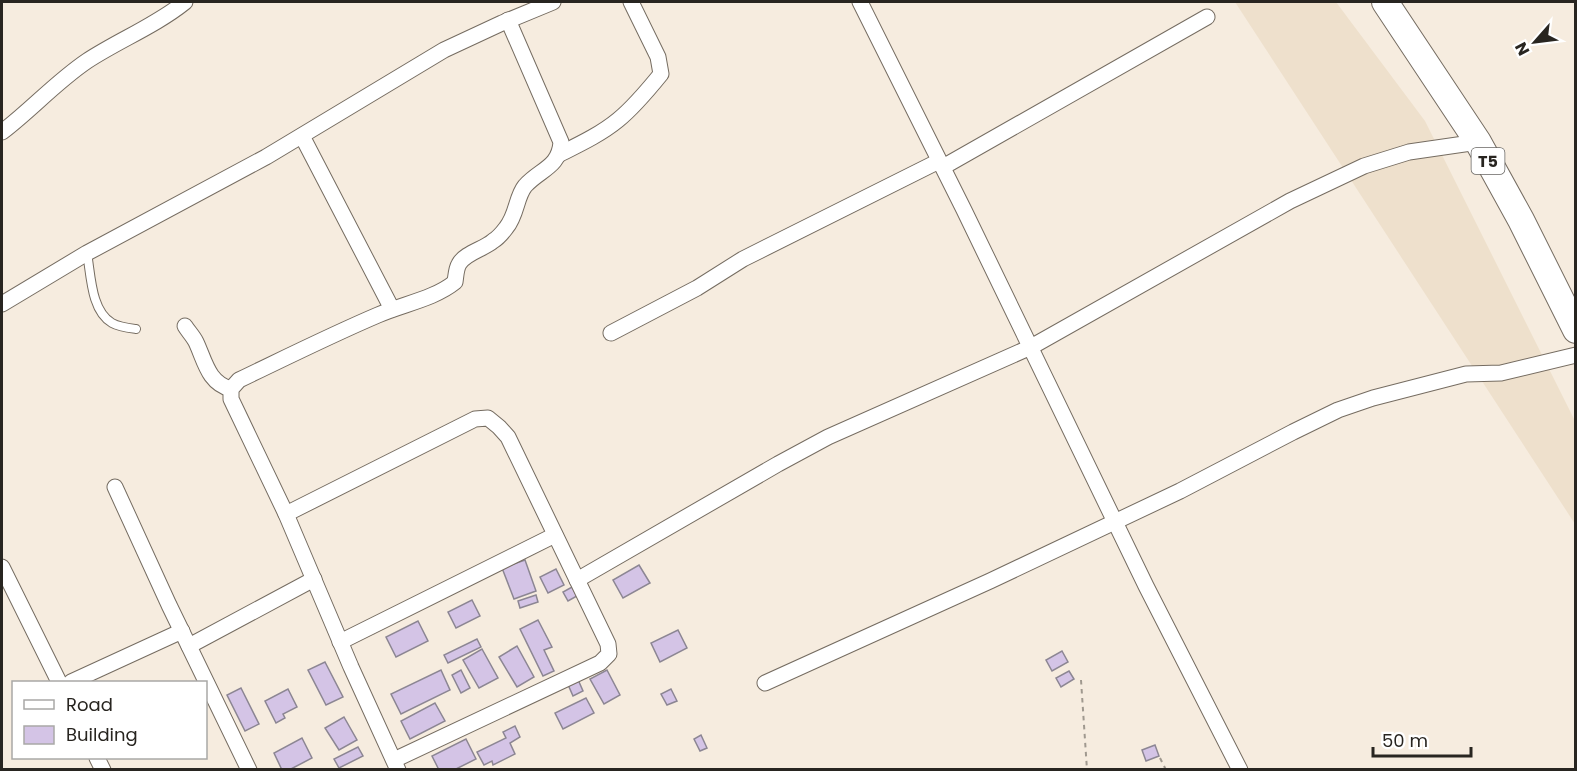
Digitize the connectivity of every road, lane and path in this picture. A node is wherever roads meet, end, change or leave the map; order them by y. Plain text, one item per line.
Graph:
1 (185, 2) edge
2 (553, 2) edge
3 (631, 2) edge
4 (860, 2) edge
5 (1385, 2) edge
6 (1208, 16) dead end
7 (508, 20) junction
8 (2, 132) edge
9 (302, 136) junction
10 (1478, 142) junction
11 (560, 154) junction
12 (941, 164) junction
13 (87, 253) junction
14 (2, 304) edge
15 (1570, 304) edge
16 (392, 309) junction
17 (185, 326) dead end
18 (136, 329) dead end
19 (1575, 330) edge
20 (611, 333) dead end
21 (1030, 347) junction
22 (1575, 355) edge
23 (231, 389) junction
24 (115, 487) dead end
25 (286, 514) junction
26 (1115, 522) junction
27 (555, 535) junction
28 (2, 567) edge
29 (314, 579) junction
30 (577, 580) junction
31 (5, 583) edge
32 (182, 631) junction
33 (340, 642) junction
34 (189, 646) junction
35 (1081, 680) dead end
36 (57, 681) edge
37 (73, 681) edge
38 (206, 681) edge
39 (207, 683) edge
40 (765, 683) dead end
41 (1160, 758) dead end
42 (396, 765) edge
43 (249, 770) edge
44 (1087, 770) edge
45 (1166, 770) edge
46 (1240, 770) edge

1 - 8 street
2 - 7 street
3 - 11 street
4 - 12 street
5 - 10 highway, T5
6 - 12 street
7 - 9 street
7 - 11 street
9 - 13 street
9 - 16 street
10 - 15 highway, T5
10 - 21 street
11 - 16 street
12 - 20 street
12 - 21 street
13 - 14 street
13 - 18 lane
15 - 19 highway, T5
16 - 23 street
17 - 23 street
21 - 26 street
21 - 30 street
22 - 26 street
23 - 25 street
24 - 32 street
25 - 27 street
25 - 29 street
26 - 40 street
26 - 46 street
27 - 30 street
27 - 33 street
28 - 31 street
29 - 33 street
29 - 34 street
30 - 42 street
31 - 36 street
32 - 34 street
32 - 37 street
33 - 42 street
34 - 38 street
35 - 44 path
39 - 43 street
41 - 45 path

